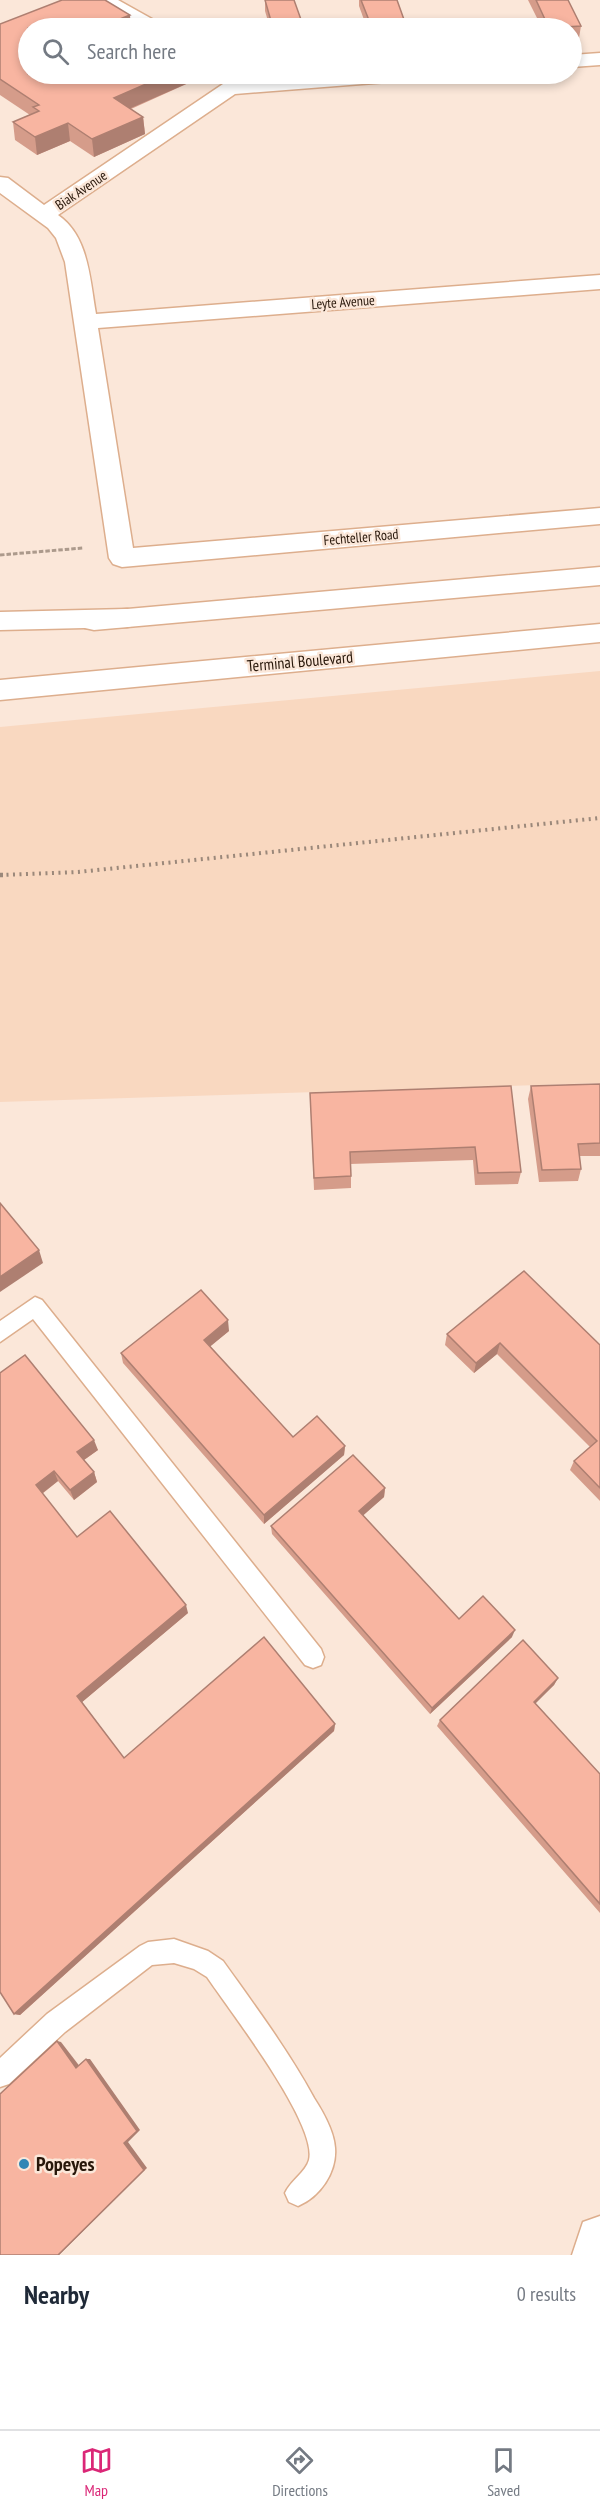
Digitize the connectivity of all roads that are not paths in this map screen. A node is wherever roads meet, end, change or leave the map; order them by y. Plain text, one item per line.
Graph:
1 (104, 0) edge
2 (136, 18) edge
3 (600, 59) edge
4 (582, 60) edge
5 (222, 84) edge
6 (0, 183) edge
7 (45, 214) junction
8 (600, 282) edge
9 (86, 322) junction
10 (600, 516) edge
11 (122, 558) joint
12 (600, 576) edge
13 (128, 618) junction
14 (0, 621) edge
15 (0, 630) edge
16 (600, 633) edge
17 (0, 690) edge
18 (0, 1333) edge
19 (313, 1657) dead end
20 (0, 2075) edge
21 (298, 2193) dead end
22 (600, 2239) edge
23 (596, 2255) edge

1 - 2 street
3 - 4 street
5 - 7 street, Biak Avenue
6 - 7 street
7 - 9 street, Biak Avenue
8 - 9 street, Leyte Avenue
9 - 11 street, Biak Avenue
10 - 11 street, Fechteller Road
12 - 13 street
13 - 14 street
13 - 15 street
16 - 17 street, Terminal Boulevard
18 - 19 lane
20 - 21 lane
22 - 23 street

